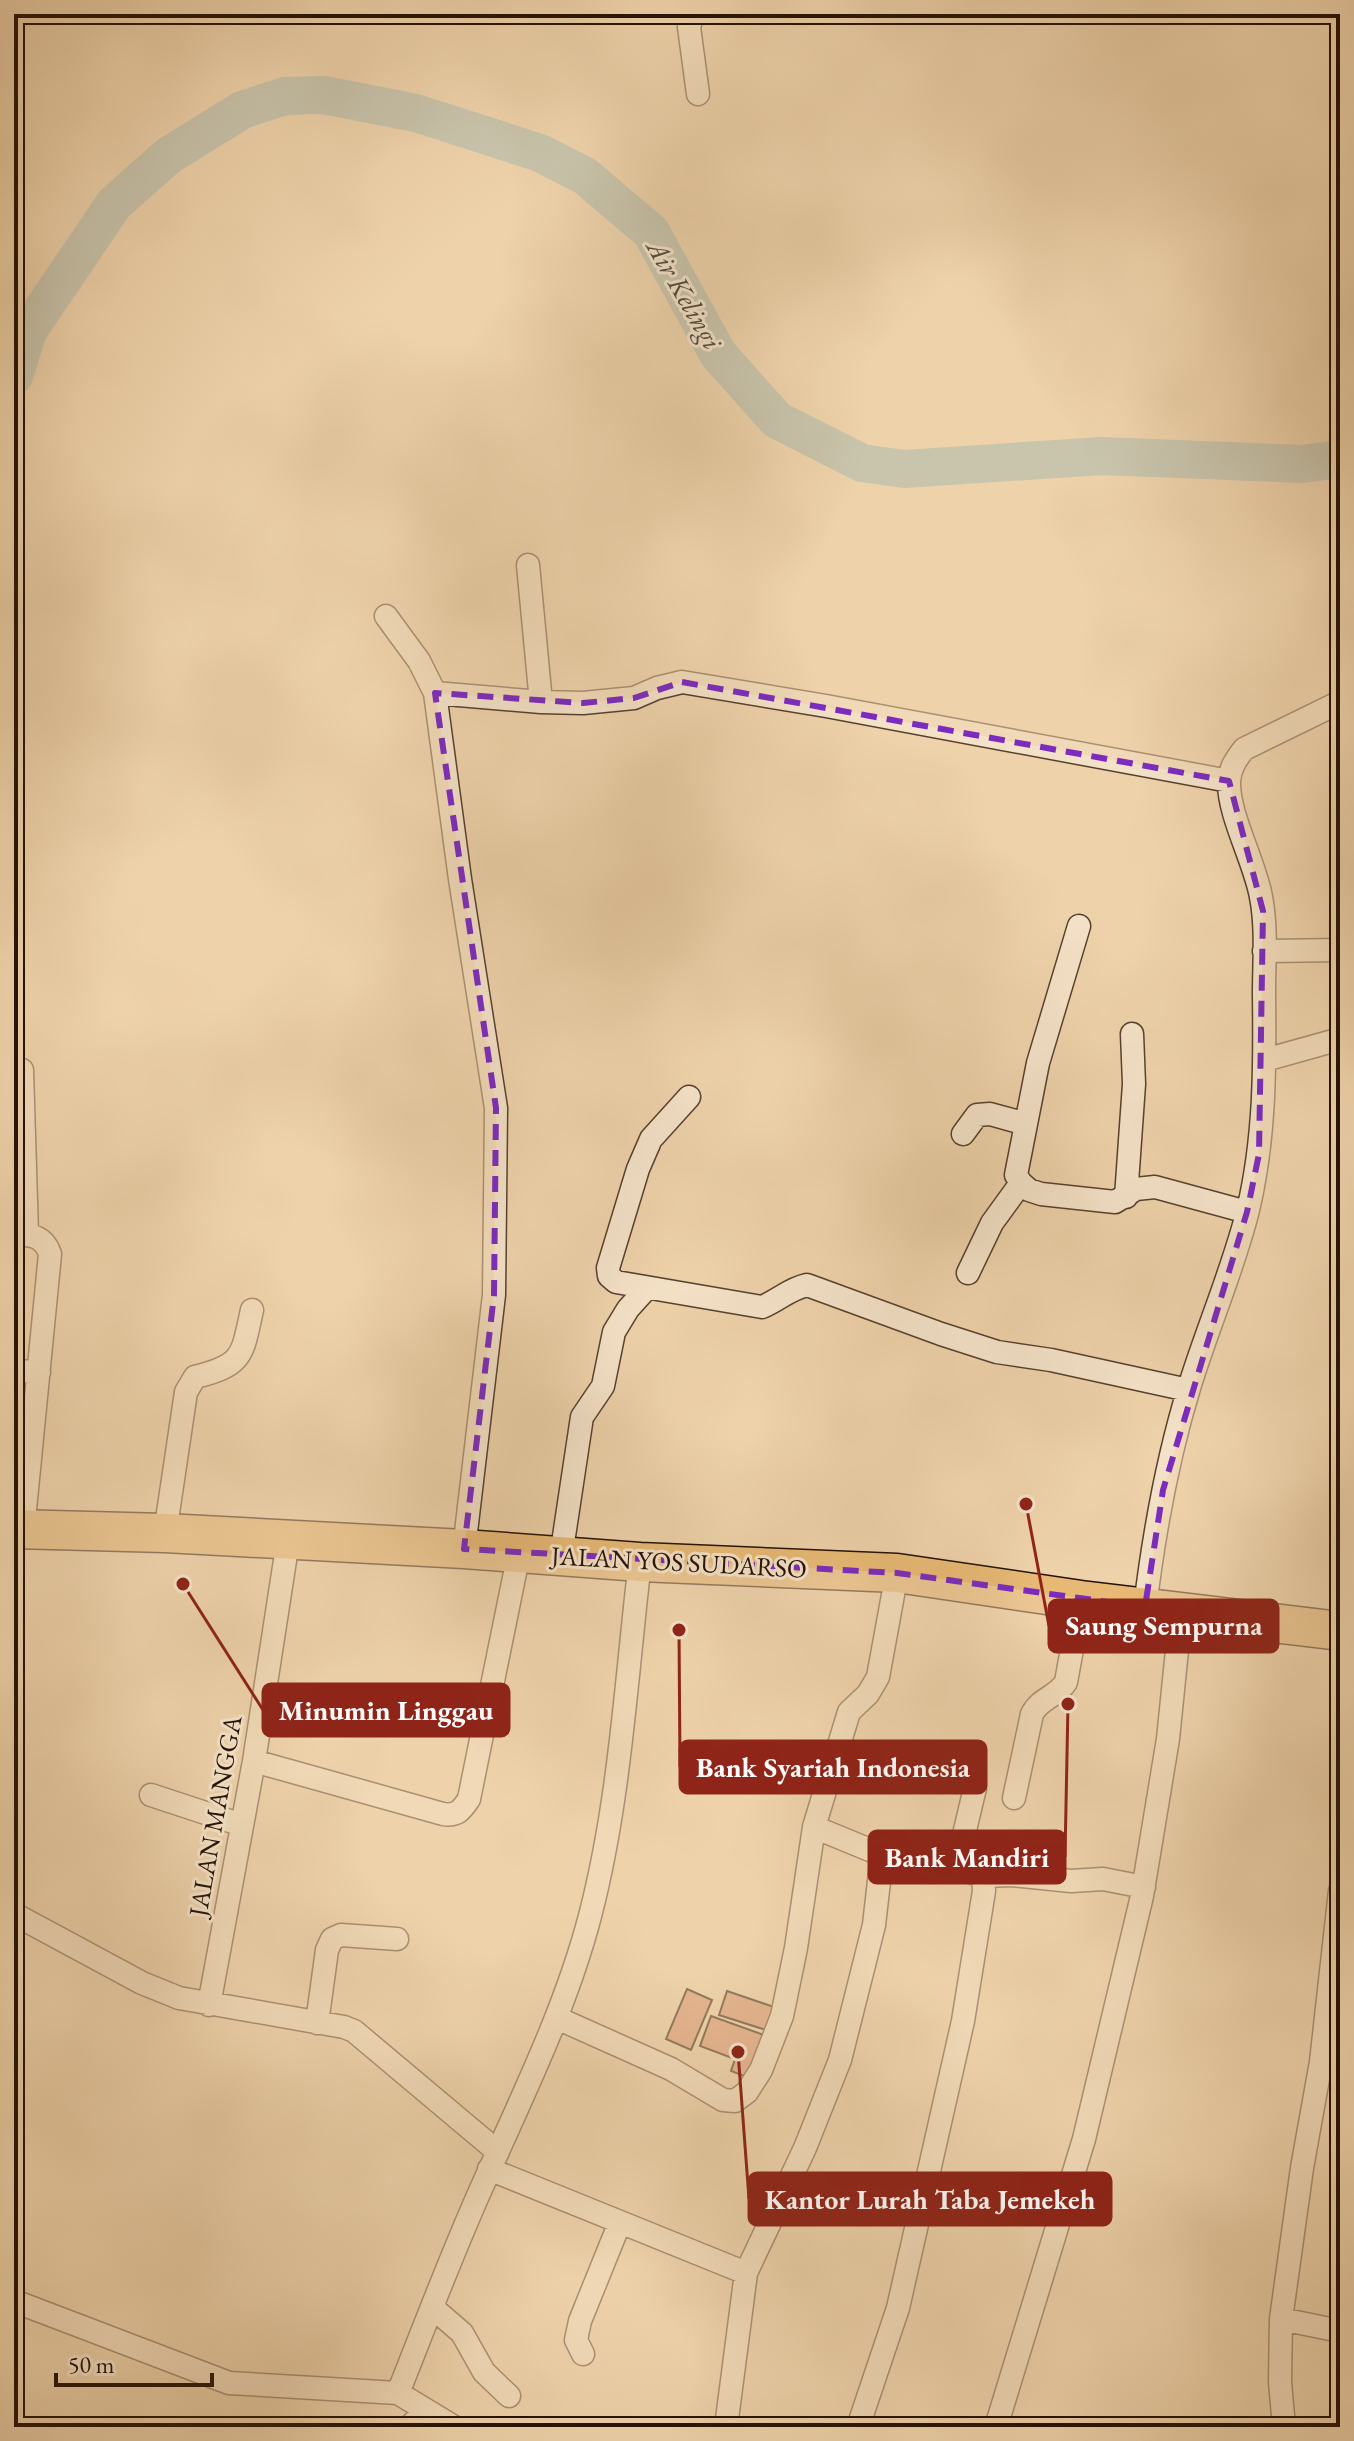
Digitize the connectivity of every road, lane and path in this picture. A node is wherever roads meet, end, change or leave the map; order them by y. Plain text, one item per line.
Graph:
1 (693, 14) edge
2 (698, 94) dead end
3 (528, 565) dead end
4 (386, 616) dead end
5 (435, 693) junction
6 (541, 702) junction
7 (1340, 702) edge
8 (1229, 781) junction
9 (1079, 926) dead end
10 (1340, 950) edge
11 (1264, 951) junction
12 (1132, 1034) dead end
13 (1340, 1039) edge
14 (1265, 1060) junction
15 (22, 1070) dead end
16 (689, 1097) dead end
17 (1026, 1124) junction
18 (963, 1134) dead end
19 (1021, 1183) junction
20 (1126, 1197) junction
21 (1247, 1212) junction
22 (20, 1235) edge
23 (968, 1273) dead end
24 (646, 1289) junction
25 (252, 1310) dead end
26 (14, 1371) edge
27 (39, 1372) junction
28 (1188, 1390) junction
29 (18, 1530) edge
30 (165, 1533) junction
31 (288, 1541) junction
32 (464, 1549) junction
33 (519, 1553) junction
34 (561, 1556) junction
35 (640, 1562) junction
36 (897, 1573) junction
37 (1081, 1600) junction
38 (1163, 1609) junction
39 (1340, 1631) edge
40 (254, 1761) junction
41 (975, 1788) dead end
42 (151, 1795) dead end
43 (1014, 1798) dead end
44 (242, 1825) junction
45 (814, 1827) junction
46 (882, 1855) junction
47 (956, 1868) junction
48 (983, 1876) junction
49 (1144, 1887) junction
50 (1340, 1896) edge
51 (14, 1914) edge
52 (397, 1939) dead end
53 (209, 2005) junction
54 (557, 2018) junction
55 (317, 2023) junction
56 (1331, 2063) edge
57 (494, 2161) junction
58 (620, 2222) junction
59 (746, 2273) junction
60 (14, 2301) edge
61 (433, 2308) junction
62 (1281, 2319) junction
63 (1340, 2331) edge
64 (583, 2354) dead end
65 (398, 2393) junction
66 (509, 2396) dead end
67 (426, 2411) junction
68 (409, 2427) edge
69 (454, 2427) edge
70 (726, 2427) edge
71 (858, 2427) edge
72 (996, 2427) edge
73 (1284, 2427) edge

1 - 2 street
3 - 6 street
4 - 5 street
5 - 6 street
5 - 32 street
6 - 8 street
7 - 8 street
8 - 11 street
9 - 17 street
10 - 11 street
11 - 14 street
12 - 20 street
13 - 14 street
14 - 21 street
15 - 22 street
16 - 24 street
17 - 18 street
17 - 19 street
19 - 20 street
19 - 23 street
20 - 21 street
21 - 28 street
22 - 27 street
24 - 28 street
24 - 34 street
25 - 30 street
26 - 27 street
27 - 29 street
28 - 38 street
29 - 30 highway, JALAN YOS SUDARSO
30 - 31 highway, JALAN YOS SUDARSO
31 - 32 highway, JALAN YOS SUDARSO
31 - 40 street, JALAN MANGGA
32 - 33 highway, JALAN YOS SUDARSO
33 - 34 highway, JALAN YOS SUDARSO
33 - 40 street
34 - 35 highway, JALAN YOS SUDARSO
35 - 36 highway, JALAN YOS SUDARSO
35 - 54 street
36 - 37 highway, JALAN YOS SUDARSO
36 - 45 street
37 - 38 highway, JALAN YOS SUDARSO
37 - 43 street
38 - 39 highway, JALAN YOS SUDARSO
38 - 49 street
40 - 44 street, JALAN MANGGA
41 - 47 street
42 - 44 street
44 - 53 street, JALAN MANGGA
45 - 46 street
45 - 54 street
46 - 47 street
46 - 59 street
47 - 48 street
48 - 49 street
48 - 71 street
49 - 72 street
50 - 56 street
51 - 53 street
52 - 55 street
53 - 55 street
54 - 57 street
55 - 57 street
56 - 62 street
57 - 58 street
57 - 61 street
58 - 59 street
58 - 64 street
59 - 70 street
60 - 65 street
61 - 65 street
61 - 66 street
62 - 63 street
62 - 73 street
65 - 67 street
67 - 68 street
67 - 69 street

